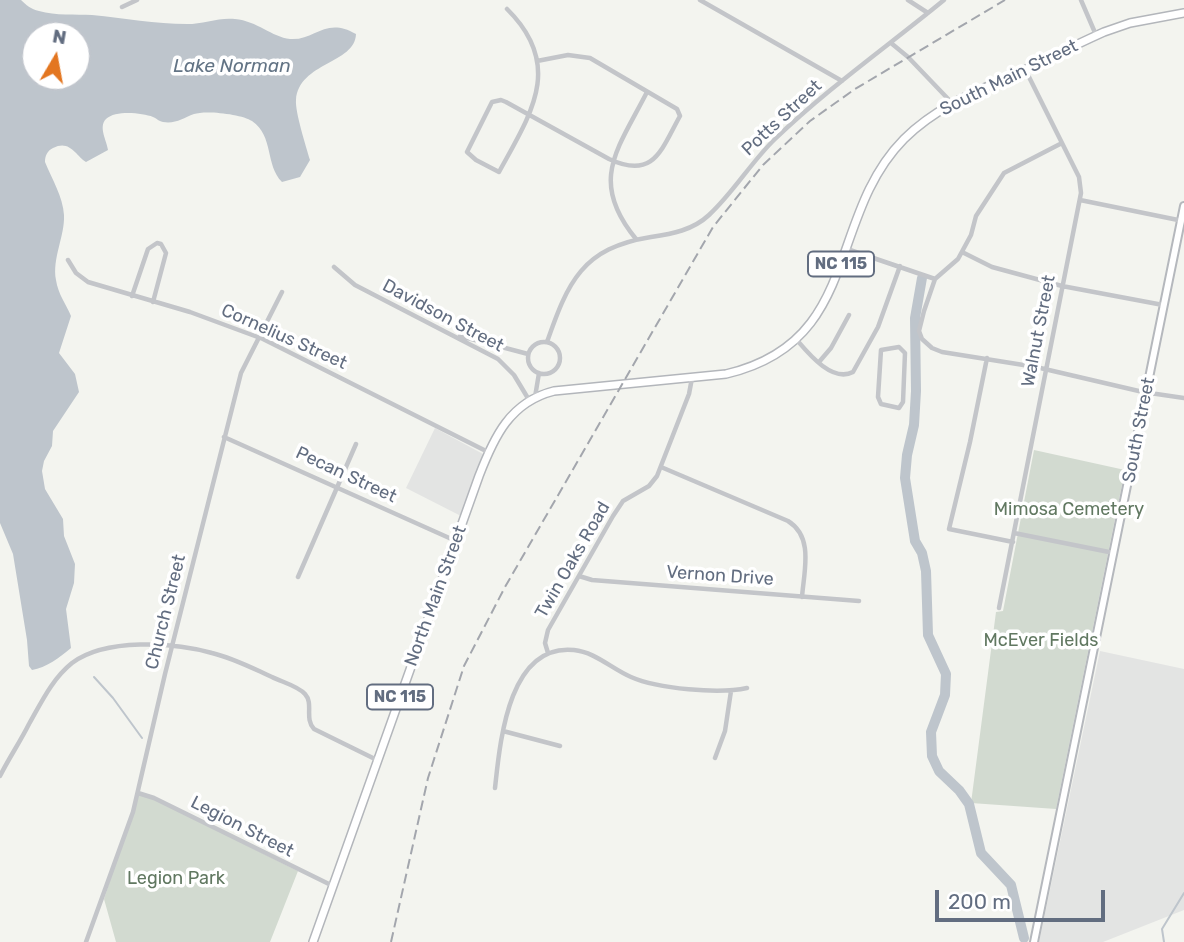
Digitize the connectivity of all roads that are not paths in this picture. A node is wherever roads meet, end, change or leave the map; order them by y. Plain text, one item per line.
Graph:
1 (137, 0) edge
2 (700, 0) edge
3 (908, 0) edge
4 (944, 0) edge
5 (1081, 0) edge
6 (122, 7) dead end
7 (507, 9) dead end
8 (928, 13) junction
9 (1184, 13) edge
10 (1097, 35) junction
11 (891, 43) junction
12 (537, 61) junction
13 (1025, 69) junction
14 (842, 81) junction
15 (648, 92) junction
16 (952, 103) junction
17 (530, 115) junction
18 (1062, 144) junction
19 (613, 161) junction
20 (1080, 200) junction
21 (1184, 206) edge
22 (1182, 221) edge
23 (636, 239) junction
24 (847, 249) junction
25 (962, 252) junction
26 (68, 260) dead end
27 (900, 266) junction
28 (334, 267) dead end
29 (935, 279) junction
30 (1062, 286) junction
31 (282, 292) dead end
32 (132, 296) junction
33 (153, 302) junction
34 (1163, 305) junction
35 (849, 316) dead end
36 (449, 333) junction
37 (259, 338) junction
38 (796, 339) junction
39 (547, 342) junction
40 (869, 344) junction
41 (881, 350) junction
42 (528, 354) junction
43 (987, 359) junction
44 (819, 362) junction
45 (1045, 369) junction
46 (539, 373) junction
47 (692, 378) junction
48 (1146, 392) junction
49 (1184, 398) edge
50 (532, 399) junction
51 (224, 436) junction
52 (356, 444) dead end
53 (488, 452) junction
54 (662, 467) junction
55 (337, 487) junction
56 (1014, 533) junction
57 (456, 541) junction
58 (1013, 542) junction
59 (1114, 553) junction
60 (579, 576) junction
61 (298, 577) dead end
62 (802, 597) junction
63 (859, 601) dead end
64 (999, 608) dead end
65 (172, 647) junction
66 (548, 653) junction
67 (747, 688) dead end
68 (731, 691) junction
69 (503, 731) junction
70 (561, 746) dead end
71 (715, 758) dead end
72 (377, 761) junction
73 (0, 776) edge
74 (495, 788) dead end
75 (138, 793) junction
76 (332, 887) junction
77 (87, 940) edge
78 (93, 942) edge
79 (313, 942) edge
80 (1034, 942) edge

1 - 6 street
2 - 14 street
3 - 8 street
4 - 8 street, Potts Street
5 - 10 street
7 - 12 street
8 - 11 street, Potts Street
9 - 10 main road, South Main Street / NC 115
10 - 13 main road, South Main Street / NC 115
11 - 14 street, Potts Street
11 - 16 street
12 - 15 street
12 - 17 street
13 - 16 main road, South Main Street / NC 115
13 - 18 street, Walnut Street
14 - 23 street, Potts Street
15 - 19 street
15 - 19 street
16 - 24 main road, South Main Street / NC 115
17 - 17 street
17 - 19 street
18 - 20 street, Walnut Street
18 - 25 street
19 - 23 street
20 - 22 street
20 - 30 street, Walnut Street
21 - 22 street, South Street
22 - 34 street, South Street
23 - 39 street, Potts Street
24 - 27 street
24 - 38 main road, South Main Street / NC 115
25 - 29 street
25 - 30 street
26 - 32 street, Cornelius Street
27 - 29 street
27 - 40 street
28 - 36 street, Davidson Street
29 - 43 street
30 - 34 street
30 - 45 street, Walnut Street
31 - 37 street, Church Street
32 - 33 street, Cornelius Street
32 - 33 street
33 - 37 street, Cornelius Street
34 - 48 street, South Street
35 - 44 street
36 - 42 street
36 - 50 street, Davidson Street
37 - 51 street, Church Street
37 - 53 street, Cornelius Street
38 - 44 street
38 - 47 main road, South Main Street / NC 115
39 - 42 street
39 - 46 street
40 - 41 street
40 - 44 street
41 - 41 street
42 - 46 street
43 - 45 street
43 - 58 street
45 - 48 street
45 - 56 street, Walnut Street
46 - 50 street
47 - 50 main road, South Main Street / NC 115
47 - 54 street, Twin Oaks Road
48 - 49 street
48 - 59 street, South Street
50 - 53 main road, North Main Street / NC 115
51 - 55 street, Pecan Street
51 - 65 street, Church Street
52 - 55 street
53 - 57 main road, North Main Street / NC 115
54 - 60 street, Twin Oaks Road
54 - 62 street
55 - 57 street, Pecan Street
55 - 61 street
56 - 58 street, Walnut Street
56 - 59 street
57 - 72 main road, North Main Street / NC 115
58 - 64 street, Walnut Street
59 - 80 street, South Street
60 - 62 street, Vernon Drive
60 - 66 street, Twin Oaks Road
62 - 63 street, Vernon Drive
65 - 72 street
65 - 73 street
65 - 75 street, Church Street
66 - 68 street
66 - 69 street
67 - 68 street
68 - 71 street
69 - 70 street
69 - 74 street
72 - 76 main road, North Main Street / NC 115
75 - 76 street, Legion Street
75 - 77 street, Church Street
76 - 79 main road, North Main Street / NC 115
77 - 78 street

